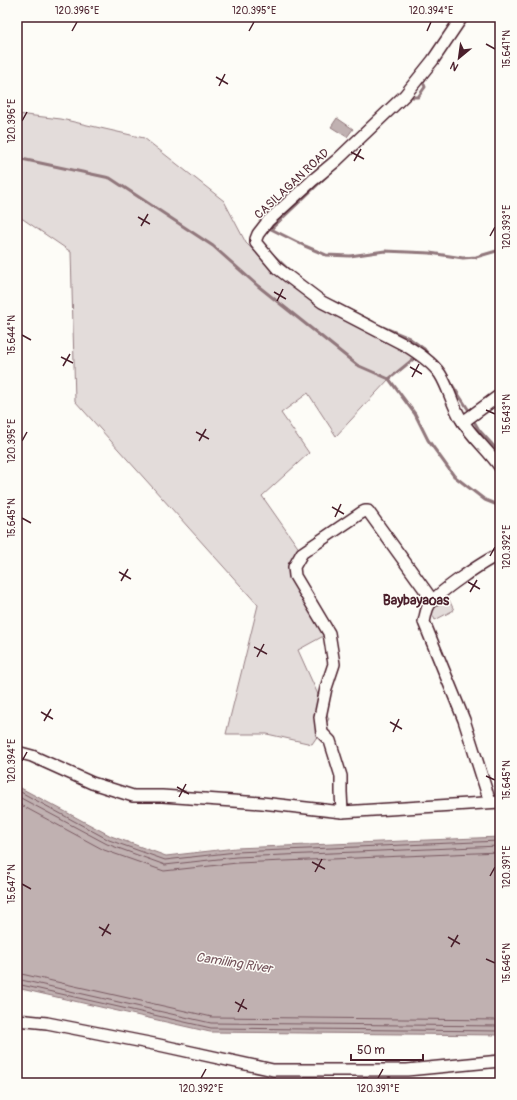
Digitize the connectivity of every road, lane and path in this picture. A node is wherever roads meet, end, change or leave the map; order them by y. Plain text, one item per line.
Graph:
1 (462, 17) edge
2 (500, 395) edge
3 (463, 422) junction
4 (500, 467) edge
5 (500, 554) edge
6 (433, 601) junction
7 (17, 752) edge
8 (495, 802) edge
9 (342, 812) junction
10 (17, 1020) edge
11 (500, 1061) edge

1 - 3 street, CASILAGAN ROAD
2 - 3 street
3 - 4 street, CASILAGAN ROAD
5 - 6 street
6 - 8 street
6 - 9 street
7 - 9 street
8 - 9 street
10 - 11 street

